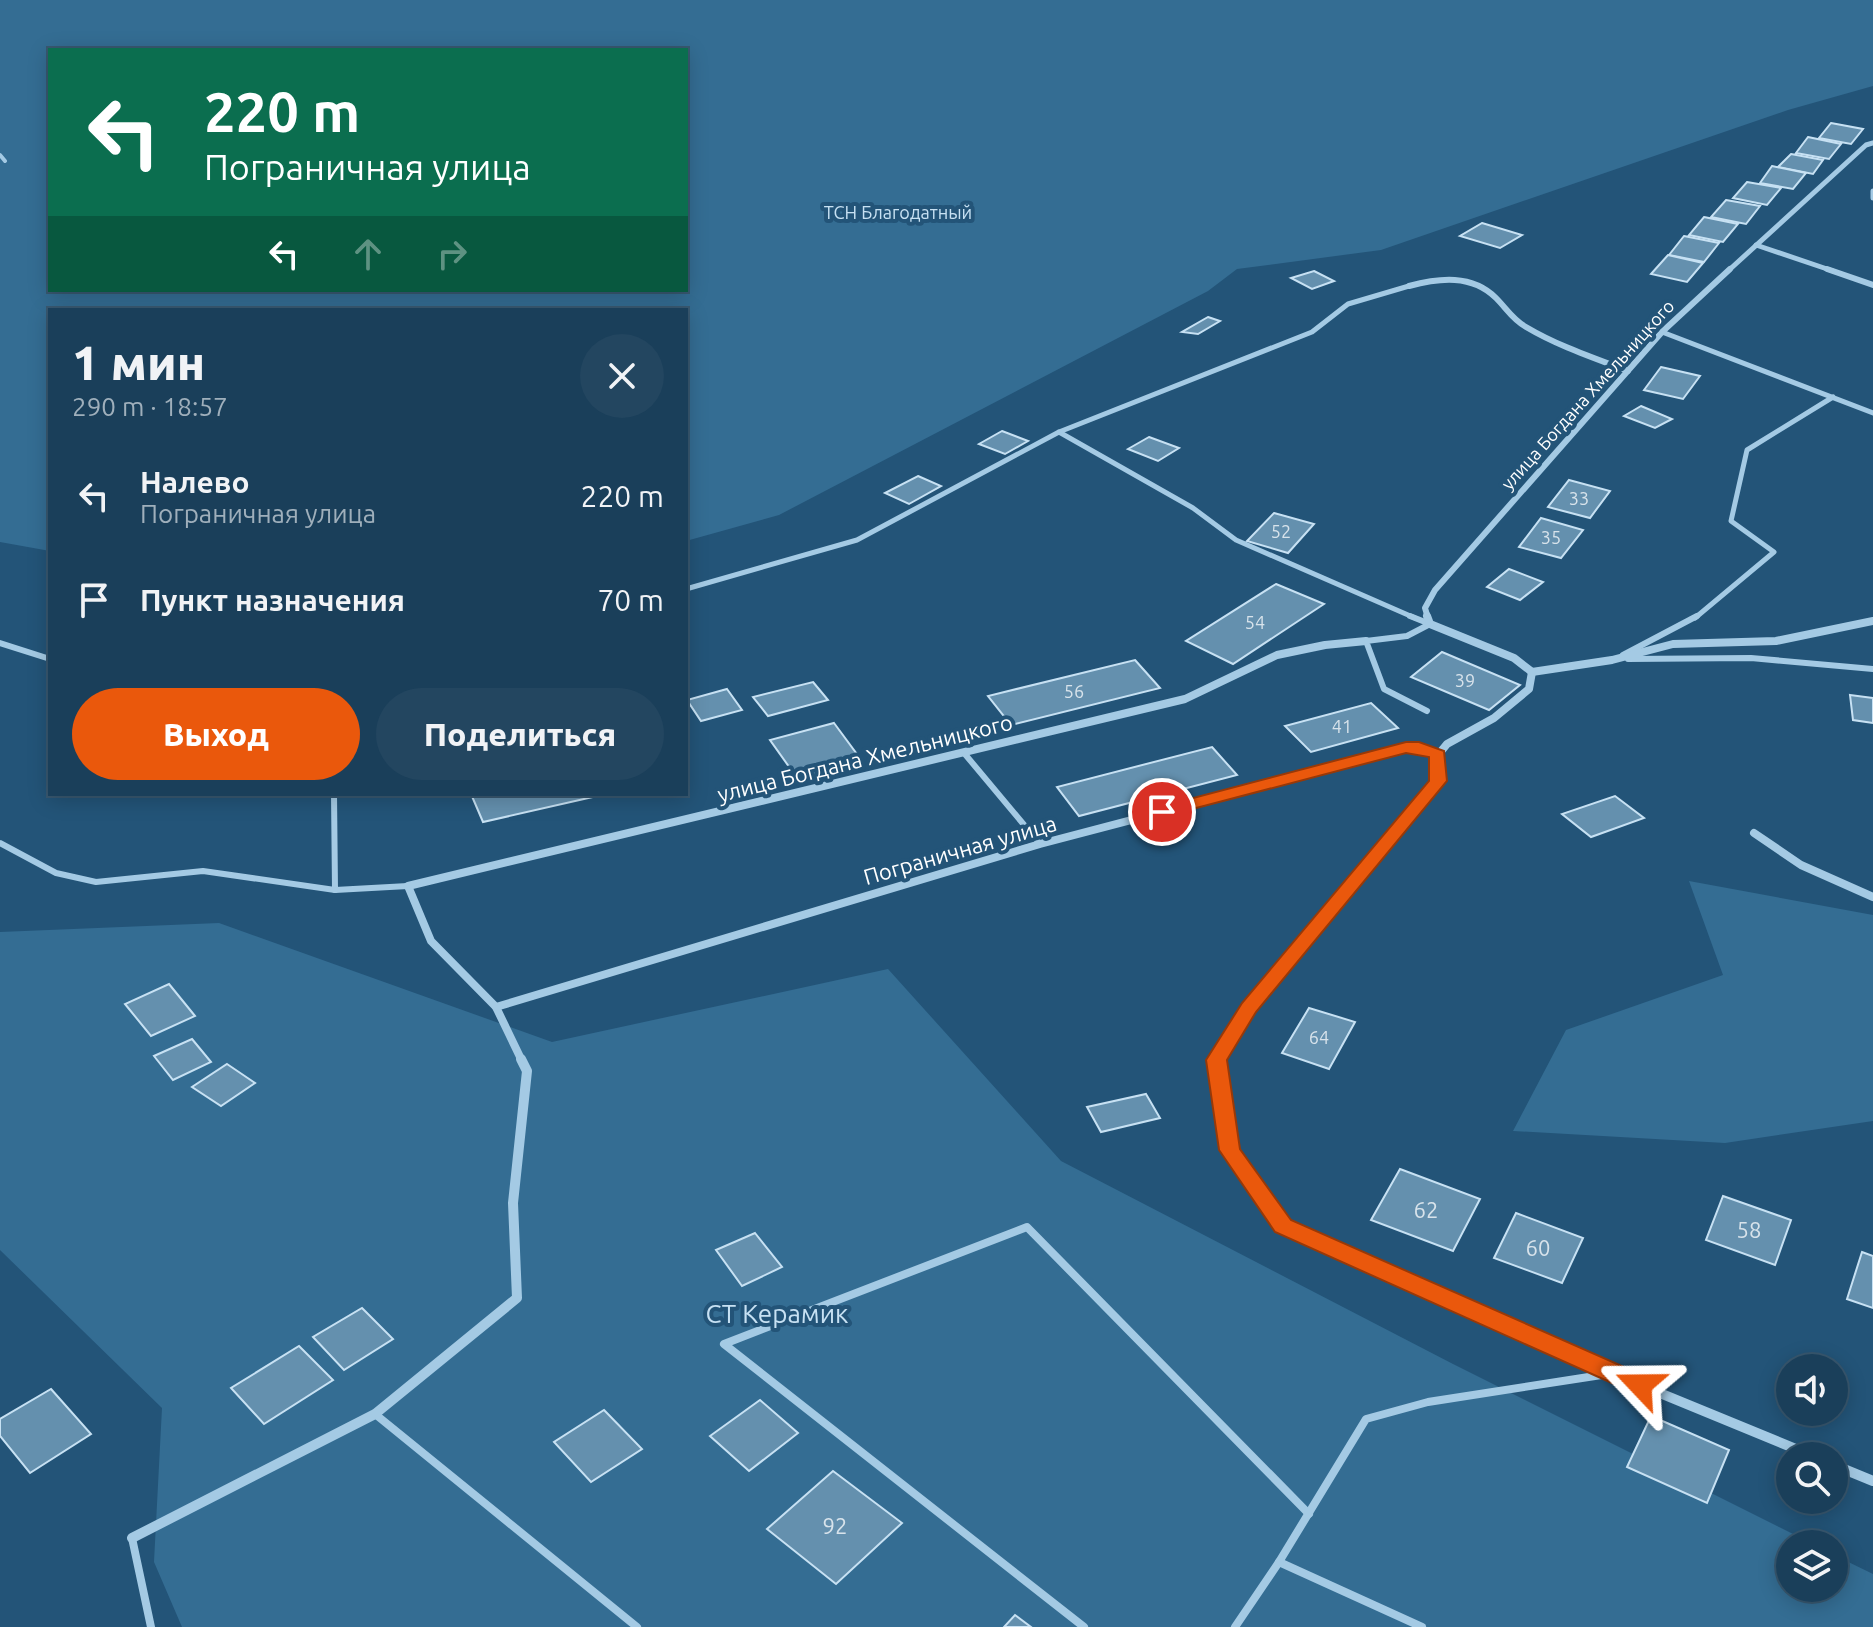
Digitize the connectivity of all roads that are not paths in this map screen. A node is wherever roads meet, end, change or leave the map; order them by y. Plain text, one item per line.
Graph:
1 (1871, 145) edge
2 (0, 155) edge
3 (5, 161) dead end
4 (1873, 191) edge
5 (1873, 198) edge
6 (1756, 245) junction
7 (1873, 285) edge
8 (1409, 286) joint
9 (1662, 332) junction
10 (1628, 371) junction
11 (1833, 397) junction
12 (1873, 413) edge
13 (1059, 432) junction
14 (688, 588) edge
15 (1873, 621) edge
16 (1430, 624) junction
17 (1366, 641) junction
18 (0, 643) edge
19 (48, 658) edge
20 (1612, 660) junction
21 (1873, 669) edge
22 (1532, 672) junction
23 (1427, 711) dead end
24 (964, 753) junction
25 (1438, 755) junction
26 (334, 796) edge
27 (1754, 833) dead end
28 (0, 843) edge
29 (1040, 844) junction
30 (408, 886) junction
31 (335, 890) junction
32 (1873, 897) edge
33 (496, 1007) junction
34 (1611, 1373) junction
35 (375, 1414) junction
36 (1779, 1442) edge
37 (1848, 1471) edge
38 (1873, 1481) edge
39 (1309, 1514) junction
40 (132, 1538) joint
41 (1279, 1562) junction
42 (151, 1627) edge
43 (637, 1627) edge
44 (1084, 1627) edge
45 (1235, 1627) edge
46 (1422, 1627) edge

1 - 6 street, улица Богдана Хмельницкого
2 - 3 lane
4 - 5 street
6 - 7 street
6 - 9 street, улица Богдана Хмельницкого
8 - 10 street
8 - 13 lane
9 - 10 street, улица Богдана Хмельницкого
9 - 11 lane
10 - 16 street, улица Богдана Хмельницкого
11 - 12 lane
11 - 20 lane
13 - 14 lane
13 - 16 lane
15 - 20 street
16 - 17 lane
16 - 22 street
17 - 23 lane
17 - 24 street, улица Богдана Хмельницкого
18 - 19 lane
20 - 21 lane
20 - 22 street
22 - 25 street
24 - 29 lane
24 - 30 street, улица Богдана Хмельницкого
25 - 29 street, Пограничная улица
25 - 34 street
26 - 31 lane
27 - 32 street
28 - 31 lane
29 - 33 street, Пограничная улица
30 - 31 lane
30 - 33 street
33 - 35 street
34 - 36 street
34 - 39 lane
35 - 40 street
35 - 43 lane
37 - 38 street
39 - 41 lane
39 - 44 lane
40 - 42 lane
41 - 45 lane
41 - 46 lane

